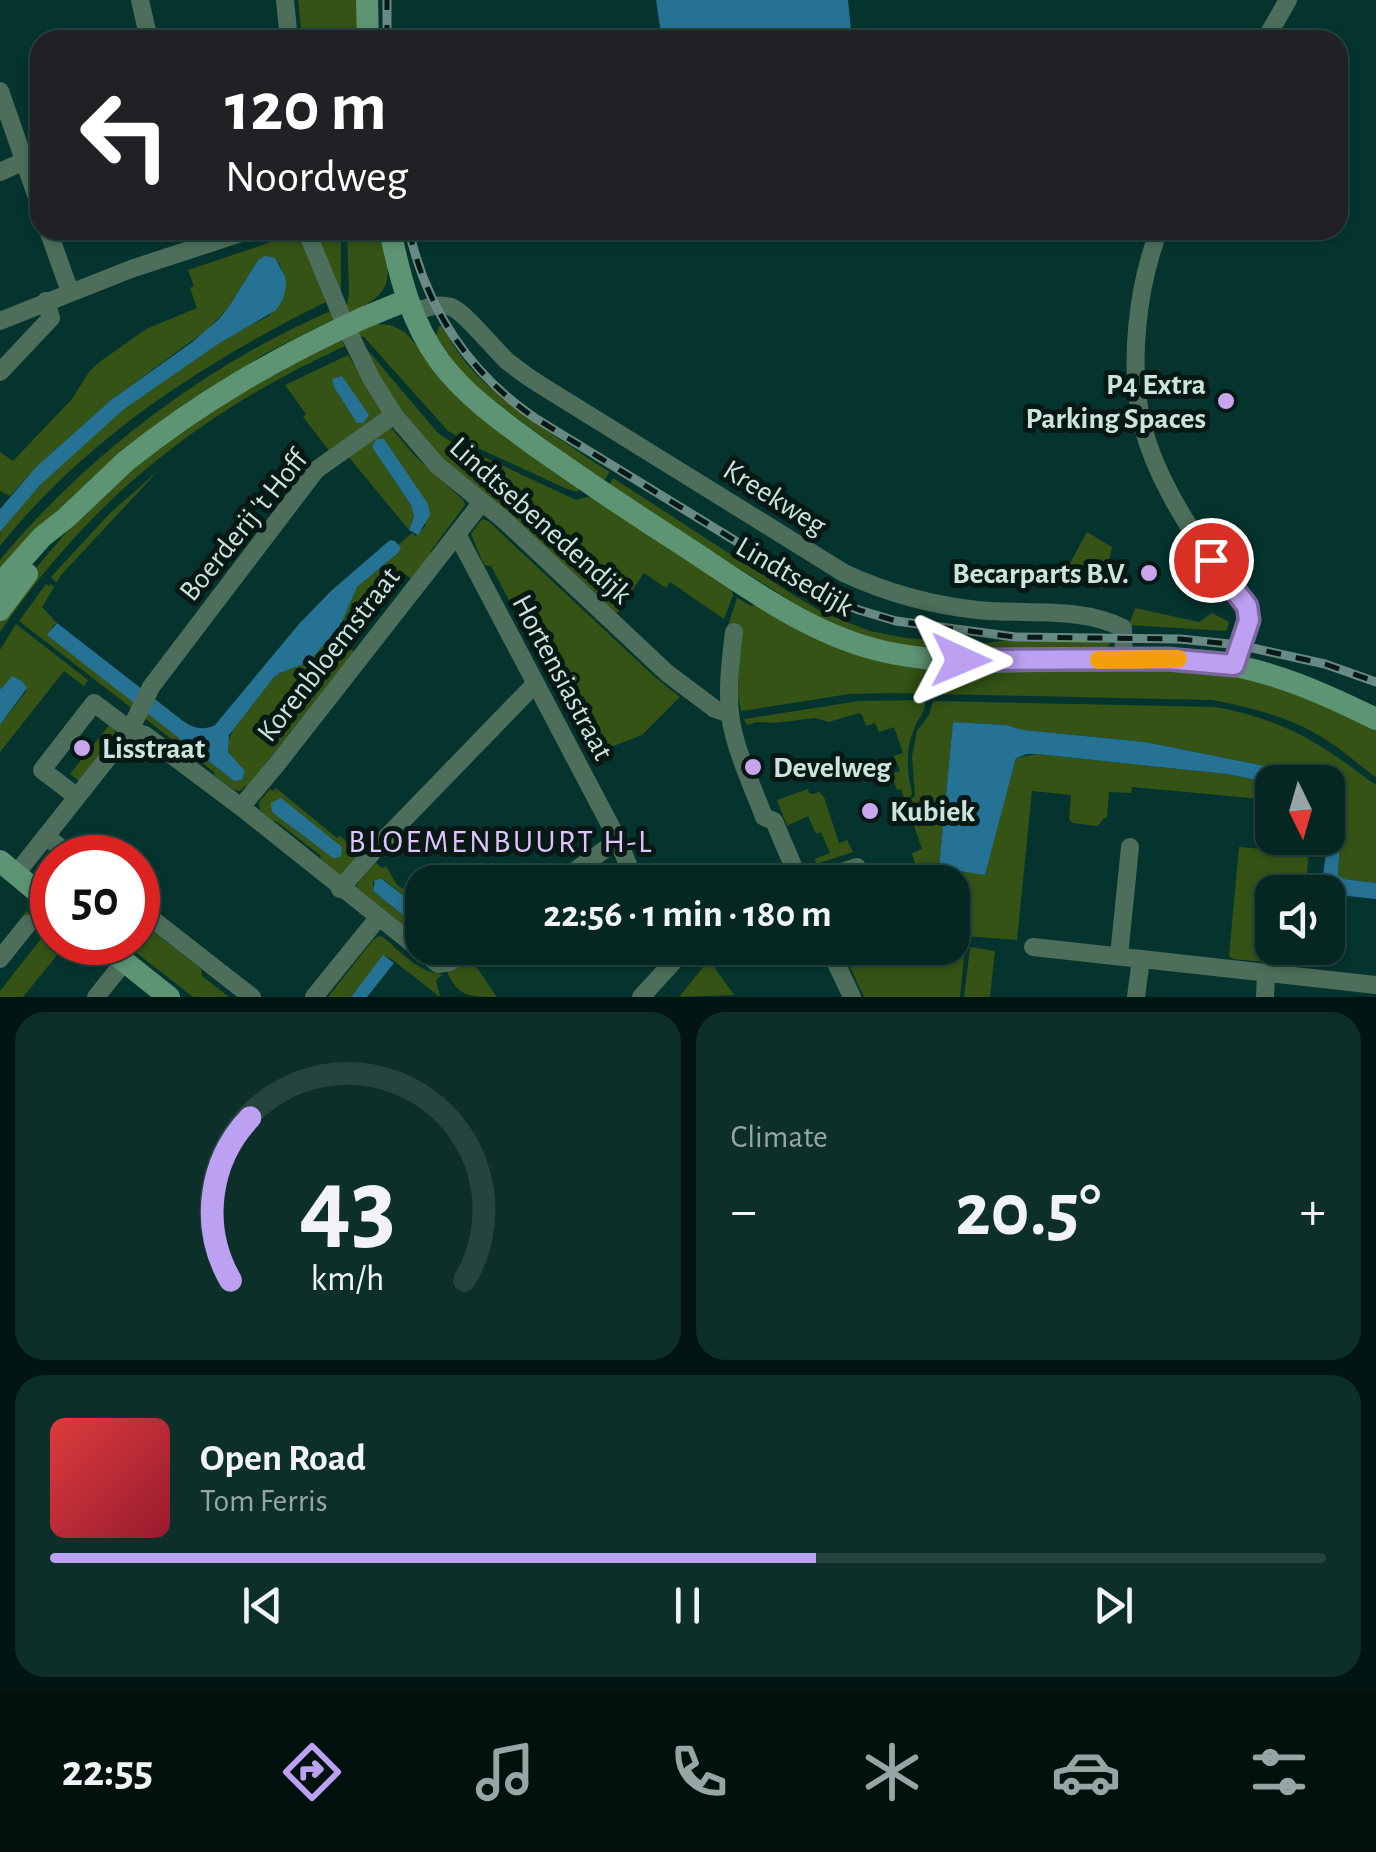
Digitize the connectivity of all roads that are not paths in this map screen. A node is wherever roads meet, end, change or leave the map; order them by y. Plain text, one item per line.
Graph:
1 (140, 0) edge
2 (285, 0) edge
3 (367, 0) edge
4 (1288, 0) edge
5 (147, 30) edge
6 (288, 30) edge
7 (368, 30) edge
8 (1271, 30) edge
9 (0, 90) edge
10 (24, 161) junction
11 (0, 172) edge
12 (30, 178) edge
13 (52, 240) edge
14 (190, 240) edge
15 (311, 240) edge
16 (393, 240) edge
17 (1156, 240) edge
18 (70, 292) junction
19 (46, 301) junction
20 (410, 306) junction
21 (0, 321) edge
22 (352, 323) junction
23 (0, 372) edge
24 (394, 415) junction
25 (482, 502) junction
26 (66, 518) junction
27 (457, 534) junction
28 (0, 584) edge
29 (0, 610) edge
30 (734, 632) dead end
31 (1124, 660) junction
32 (1234, 665) junction
33 (535, 684) junction
34 (730, 714) junction
35 (1376, 719) edge
36 (130, 730) junction
37 (76, 796) junction
38 (241, 808) junction
39 (47, 835) edge
40 (618, 840) junction
41 (1130, 847) dead end
42 (30, 849) edge
43 (582, 865) edge
44 (628, 865) edge
45 (793, 865) edge
46 (8, 867) edge
47 (30, 886) edge
48 (340, 888) junction
49 (378, 918) junction
50 (28, 924) dead end
51 (160, 925) edge
52 (405, 938) edge
53 (1033, 947) dead end
54 (1119, 956) junction
55 (1141, 958) junction
56 (0, 959) edge
57 (122, 965) edge
58 (128, 965) edge
59 (660, 965) edge
60 (836, 965) edge
61 (1266, 974) junction
62 (1376, 985) edge
63 (96, 997) edge
64 (169, 997) edge
65 (252, 997) edge
66 (314, 997) edge
67 (640, 997) edge
68 (852, 997) edge
69 (1136, 997) edge
70 (1264, 997) edge

1 - 5 street
2 - 6 street
3 - 7 main road
4 - 8 street
9 - 10 street
10 - 11 street
10 - 12 street
13 - 18 street
14 - 18 street
15 - 22 street, Lindtsebenedendijk
16 - 20 main road, Lindtsedijk
17 - 32 street
18 - 19 street
19 - 21 street
19 - 23 street
20 - 22 main road
20 - 31 street, Kreekweg
20 - 31 main road, Lindtsedijk
22 - 24 street, Lindtsebenedendijk
22 - 26 main road, bridge
24 - 25 street, Lindtsebenedendijk
24 - 36 street, Boerderij 't Hoff
25 - 27 street
25 - 34 street, Lindtsebenedendijk
26 - 28 main road
26 - 29 main road
27 - 33 street, Hortensiastraat
27 - 38 street, Korenbloemstraat
30 - 34 street
31 - 32 main road, Lindtsedijk
32 - 35 main road, Lindtsedijk
33 - 40 street, Hortensiastraat
33 - 48 street
34 - 45 street
36 - 37 street
36 - 37 street
36 - 38 street
37 - 39 street
38 - 48 street
40 - 43 street
40 - 44 street, Hortensiastraat
41 - 54 street
42 - 46 street
46 - 47 main road
48 - 49 street
49 - 52 street
49 - 66 street
50 - 56 street
51 - 65 street
53 - 54 street
54 - 55 street
55 - 61 street
55 - 69 street
57 - 63 street
58 - 64 main road
59 - 67 street
60 - 68 street
61 - 62 street
61 - 70 street

